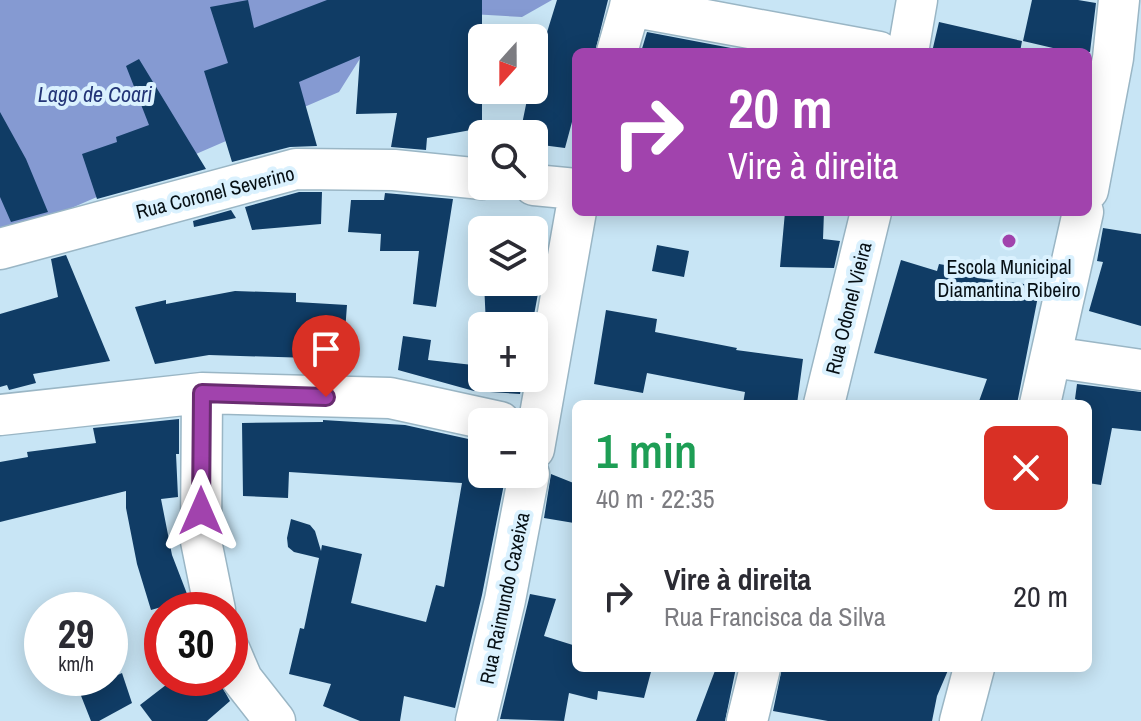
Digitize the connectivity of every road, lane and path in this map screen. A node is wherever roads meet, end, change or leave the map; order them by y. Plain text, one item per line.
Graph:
1 (917, 0) edge
2 (1119, 0) edge
3 (631, 3) edge
4 (618, 48) edge
5 (859, 48) edge
6 (909, 48) edge
7 (1092, 148) edge
8 (468, 178) edge
9 (548, 186) edge
10 (572, 189) edge
11 (575, 216) edge
12 (870, 216) edge
13 (1082, 216) edge
14 (0, 249) edge
15 (1052, 357) junction
16 (1141, 370) edge
17 (202, 393) junction
18 (825, 400) edge
19 (1041, 400) edge
20 (532, 408) edge
21 (0, 415) edge
22 (468, 418) edge
23 (526, 488) edge
24 (211, 592) edge
25 (759, 672) edge
26 (973, 672) edge
27 (248, 687) edge
28 (275, 721) edge
29 (476, 721) edge
30 (747, 721) edge
31 (960, 721) edge

1 - 6 street
2 - 7 street
3 - 4 street
3 - 5 street
8 - 14 street, Rua Coronel Severino
9 - 10 street
11 - 20 street
12 - 18 street, Rua Odonel Vieira
13 - 15 street
15 - 16 street
15 - 19 street
17 - 21 street
17 - 22 street
17 - 24 street
23 - 29 street, Rua Raimundo Caxeixa
25 - 30 street
26 - 31 street
27 - 28 street

